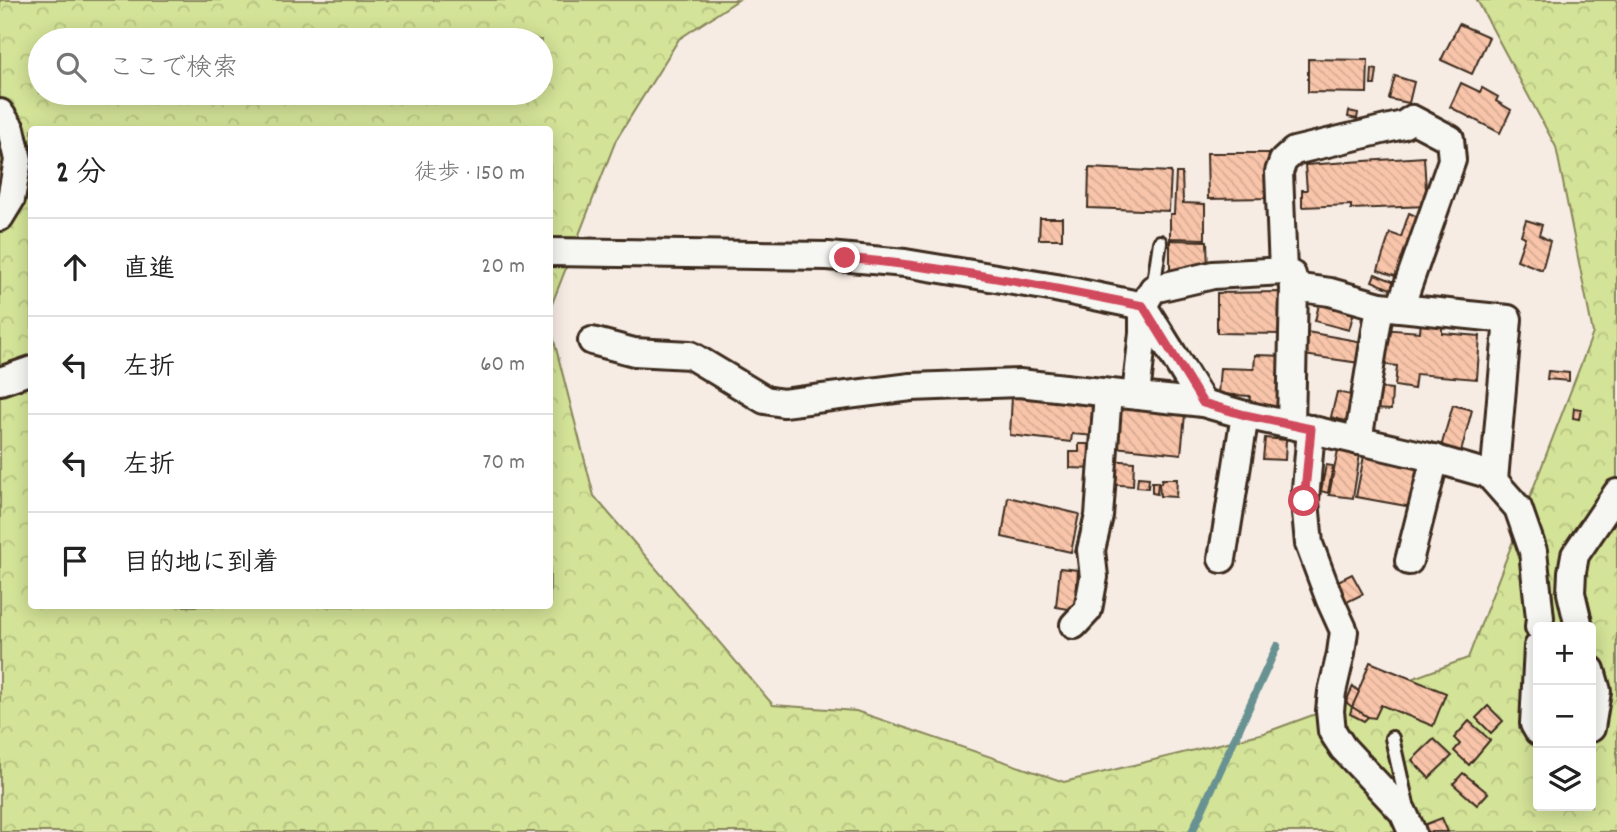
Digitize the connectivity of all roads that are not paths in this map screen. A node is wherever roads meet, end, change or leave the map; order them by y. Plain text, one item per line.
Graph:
1 (0, 113) edge
2 (0, 217) edge
3 (1160, 242) dead end
4 (553, 252) edge
5 (1289, 279) junction
6 (1148, 298) junction
7 (1390, 307) junction
8 (592, 341) dead end
9 (28, 371) edge
10 (0, 381) edge
11 (1108, 393) junction
12 (1136, 395) junction
13 (1203, 403) junction
14 (1245, 415) junction
15 (1301, 427) junction
16 (1358, 441) junction
17 (1435, 458) junction
18 (1494, 480) junction
19 (1617, 493) edge
20 (1222, 559) dead end
21 (1409, 561) dead end
22 (1540, 622) edge
23 (1578, 622) edge
24 (1074, 625) dead end
25 (1392, 738) dead end
26 (1410, 827) edge

1 - 2 street
3 - 6 lane
4 - 6 street
5 - 6 street
5 - 7 street
5 - 7 street
5 - 15 street
6 - 12 street
6 - 13 street
7 - 16 street
7 - 18 street
8 - 11 street
9 - 10 street
11 - 12 street
11 - 24 street
12 - 13 street
13 - 14 street
14 - 15 street
14 - 20 street
15 - 16 street
15 - 26 street
16 - 17 street
17 - 18 street
17 - 21 street
18 - 22 street
19 - 23 street
25 - 26 lane

